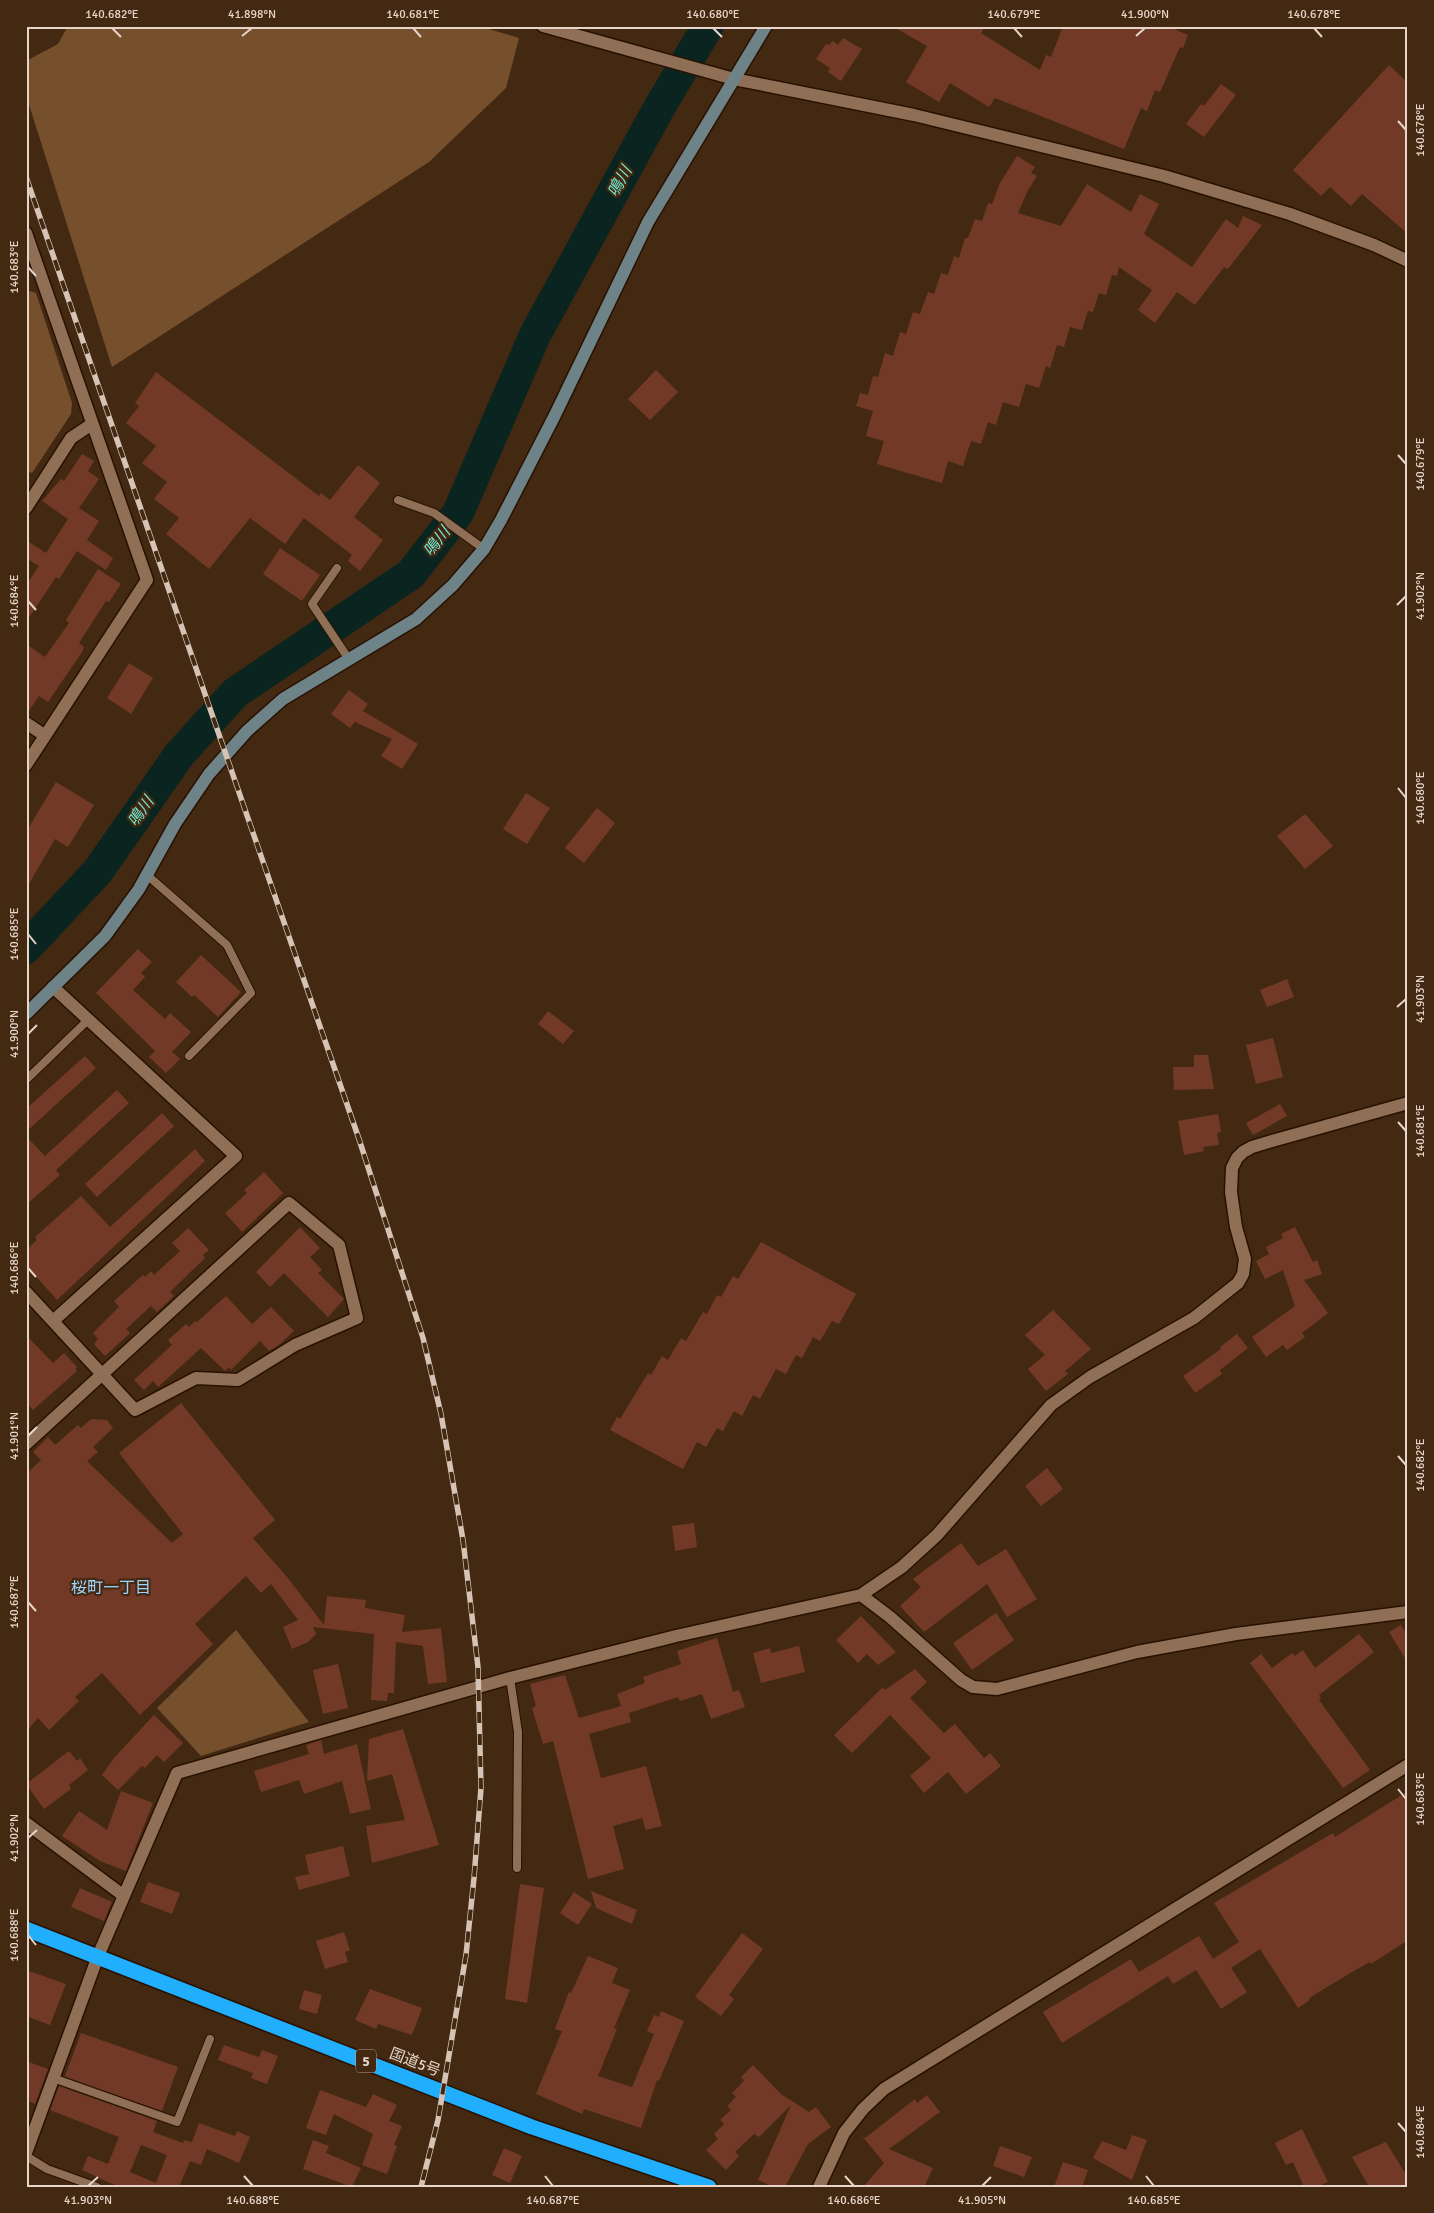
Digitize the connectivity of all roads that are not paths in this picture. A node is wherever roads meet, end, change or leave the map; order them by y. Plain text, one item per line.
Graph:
1 (543, 26) edge
2 (766, 26) edge
3 (734, 79) junction
4 (26, 233) edge
5 (1408, 261) edge
6 (31, 263) edge
7 (92, 424) junction
8 (398, 500) dead end
9 (26, 508) edge
10 (484, 549) junction
11 (337, 568) dead end
12 (348, 658) junction
13 (26, 723) edge
14 (44, 736) junction
15 (26, 765) edge
16 (147, 875) junction
17 (53, 987) junction
18 (26, 1014) edge
19 (88, 1020) junction
20 (190, 1056) dead end
21 (26, 1080) edge
22 (1408, 1103) edge
23 (26, 1292) edge
24 (53, 1321) junction
25 (103, 1374) junction
26 (26, 1444) edge
27 (861, 1595) junction
28 (1408, 1612) edge
29 (510, 1678) junction
30 (1408, 1765) edge
31 (26, 1823) edge
32 (517, 1868) dead end
33 (124, 1896) junction
34 (26, 1929) edge
35 (98, 1956) junction
36 (210, 2039) dead end
37 (54, 2078) junction
38 (26, 2154) edge
39 (97, 2187) edge
40 (709, 2187) edge
41 (820, 2187) edge

1 - 3 street
2 - 3 street
3 - 5 street
3 - 10 street
4 - 6 street
6 - 7 street
7 - 9 street
7 - 14 street
8 - 10 lane
10 - 12 street
11 - 12 lane
12 - 16 street
13 - 14 street
14 - 15 street
16 - 17 street
16 - 20 lane
17 - 18 street
17 - 19 street
19 - 21 lane
19 - 24 street
22 - 27 street
23 - 24 street
24 - 25 street
25 - 25 street
25 - 26 street
27 - 28 street
27 - 29 street
29 - 32 lane
29 - 33 street
30 - 41 street
31 - 33 street
33 - 35 street
34 - 35 highway, 国道5号 / 5
35 - 37 street
35 - 40 highway, 国道5号 / 5
36 - 37 lane
37 - 38 street
38 - 39 lane

